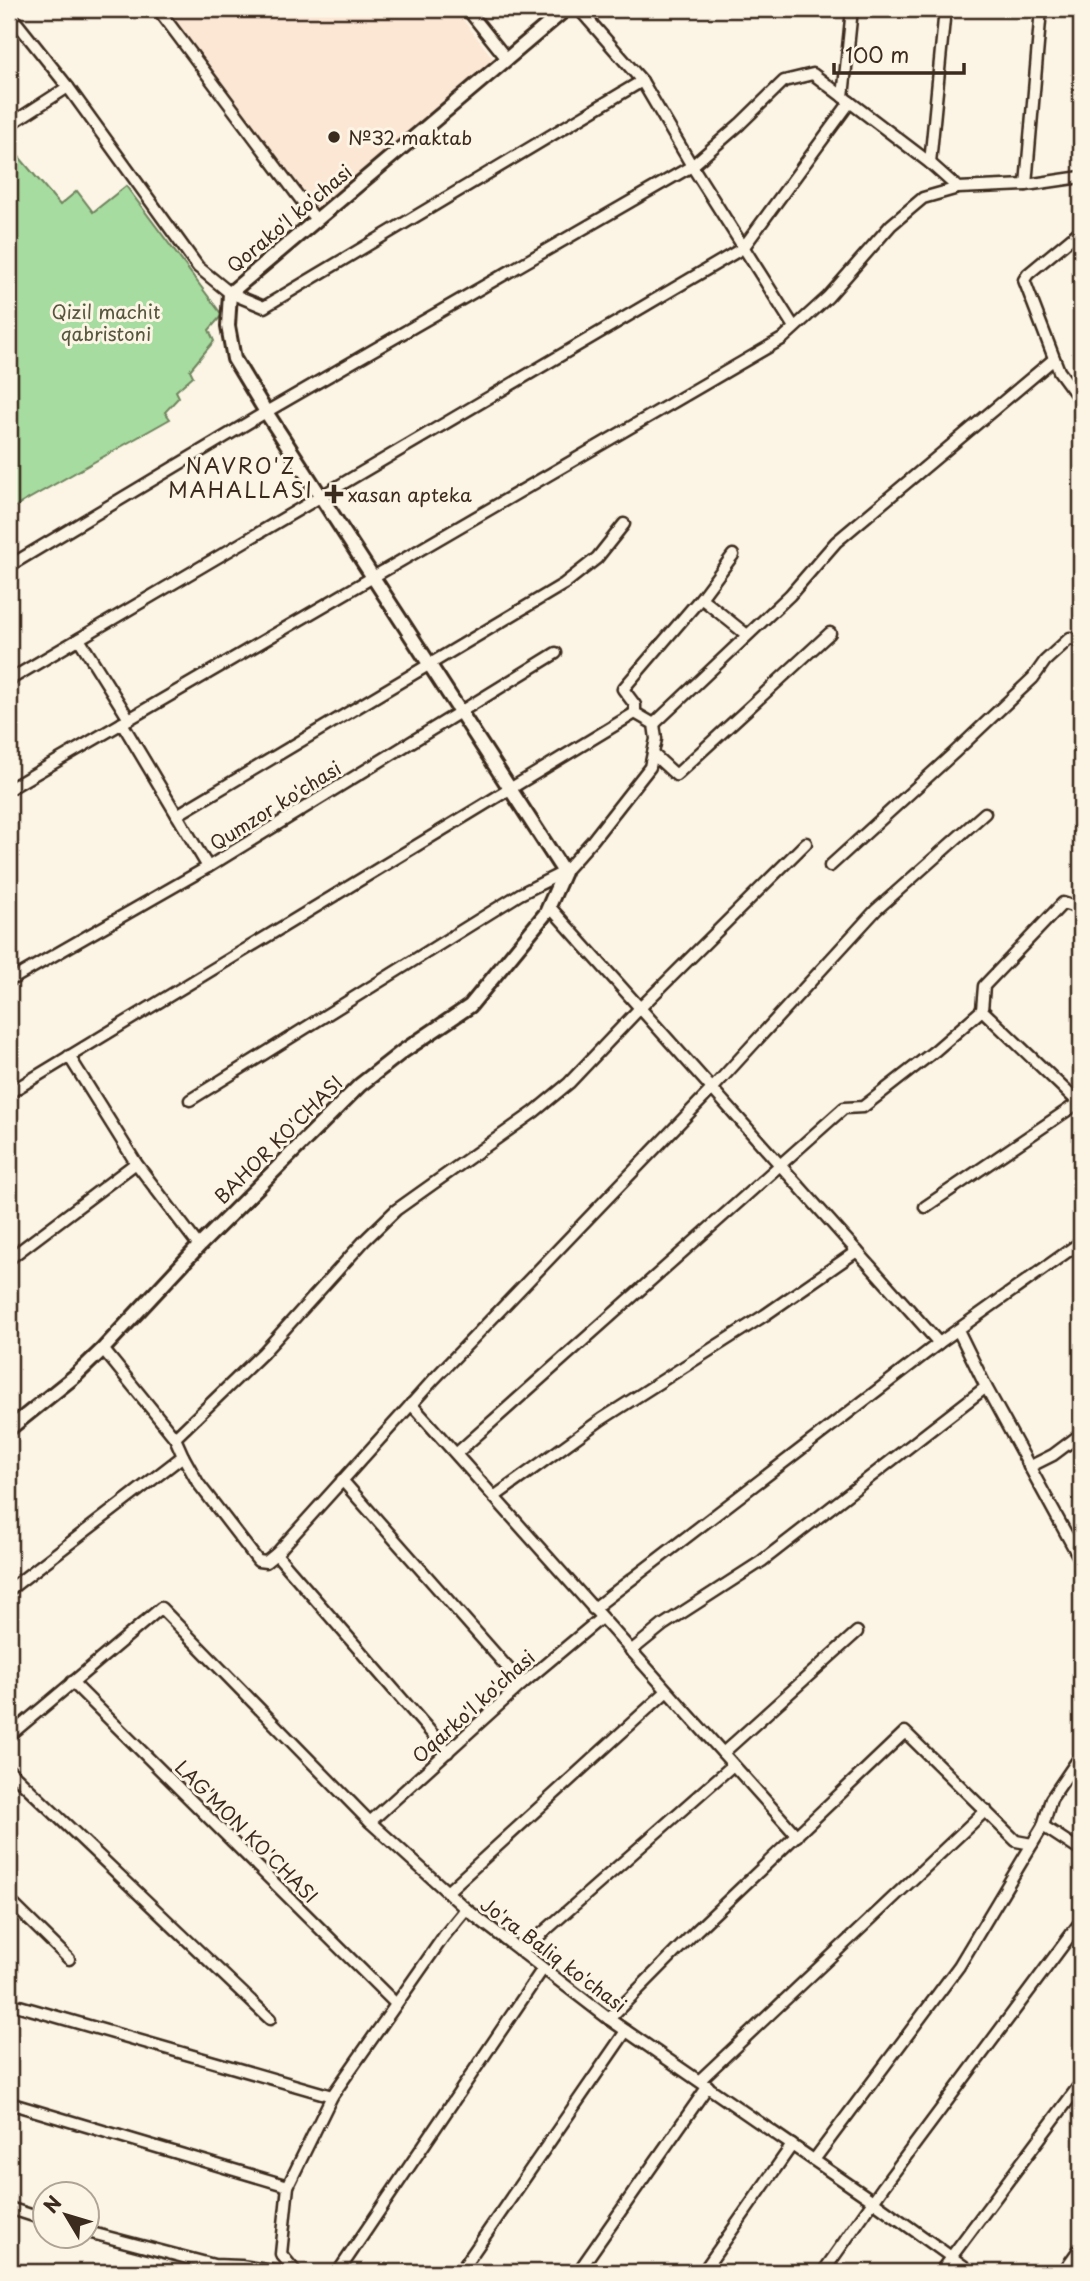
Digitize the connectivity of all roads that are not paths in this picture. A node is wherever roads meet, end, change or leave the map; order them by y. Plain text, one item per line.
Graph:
1 (158, 9) edge
2 (467, 9) edge
3 (566, 9) edge
4 (579, 9) edge
5 (852, 9) edge
6 (944, 9) edge
7 (1041, 9) edge
8 (9, 13) edge
9 (507, 59) junction
10 (642, 81) junction
11 (68, 87) junction
12 (847, 100) junction
13 (9, 125) edge
14 (930, 163) junction
15 (692, 166) junction
16 (1081, 177) edge
17 (1026, 185) junction
18 (958, 188) junction
19 (316, 220) junction
20 (1081, 230) edge
21 (743, 247) junction
22 (230, 293) junction
23 (794, 327) junction
24 (1054, 359) junction
25 (1081, 401) edge
26 (266, 412) junction
27 (321, 496) junction
28 (624, 524) dead end
29 (733, 555) dead end
30 (9, 566) edge
31 (374, 578) junction
32 (701, 598) junction
33 (830, 633) dead end
34 (747, 635) junction
35 (79, 639) junction
36 (1081, 643) edge
37 (556, 653) dead end
38 (429, 663) junction
39 (9, 681) edge
40 (460, 710) junction
41 (635, 713) junction
42 (125, 721) junction
43 (653, 724) junction
44 (653, 754) junction
45 (511, 788) junction
46 (9, 789) edge
47 (985, 813) dead end
48 (177, 815) junction
49 (806, 843) dead end
50 (830, 866) dead end
51 (208, 867) junction
52 (564, 873) junction
53 (1081, 904) edge
54 (549, 906) junction
55 (9, 981) edge
56 (640, 1008) junction
57 (982, 1010) junction
58 (69, 1056) junction
59 (712, 1089) junction
60 (9, 1093) edge
61 (190, 1100) dead end
62 (1080, 1104) edge
63 (136, 1163) junction
64 (781, 1165) junction
65 (925, 1207) dead end
66 (1081, 1242) edge
67 (199, 1246) junction
68 (857, 1251) junction
69 (9, 1259) edge
70 (958, 1330) junction
71 (939, 1343) junction
72 (103, 1349) junction
73 (986, 1387) junction
74 (411, 1404) junction
75 (9, 1429) edge
76 (1081, 1434) edge
77 (175, 1438) junction
78 (457, 1453) junction
79 (183, 1456) junction
80 (1029, 1468) junction
81 (342, 1480) junction
82 (494, 1497) junction
83 (276, 1554) junction
84 (1081, 1561) edge
85 (9, 1590) edge
86 (593, 1609) junction
87 (601, 1618) junction
88 (858, 1632) dead end
89 (631, 1651) junction
90 (72, 1682) junction
91 (522, 1684) junction
92 (667, 1691) junction
93 (9, 1737) edge
94 (448, 1752) junction
95 (723, 1753) junction
96 (1081, 1755) edge
97 (733, 1765) junction
98 (9, 1770) edge
99 (986, 1810) junction
100 (370, 1822) junction
101 (1043, 1826) junction
102 (797, 1836) junction
103 (1032, 1844) junction
104 (1081, 1851) edge
105 (447, 1892) junction
106 (9, 1900) edge
107 (466, 1909) junction
108 (1081, 1921) edge
109 (521, 1952) junction
110 (69, 1959) dead end
111 (542, 1970) junction
112 (9, 2003) edge
113 (396, 2004) junction
114 (609, 2019) junction
115 (270, 2020) dead end
116 (626, 2031) junction
117 (704, 2083) junction
118 (1081, 2083) edge
119 (332, 2096) junction
120 (9, 2104) edge
121 (792, 2145) junction
122 (814, 2160) junction
123 (288, 2186) junction
124 (873, 2201) junction
125 (9, 2208) edge
126 (32, 2215) edge
127 (102, 2236) edge
128 (1081, 2248) edge
129 (951, 2257) junction
130 (281, 2272) edge
131 (296, 2272) edge
132 (338, 2272) edge
133 (460, 2272) edge
134 (578, 2272) edge
135 (703, 2272) edge
136 (823, 2272) edge
137 (940, 2272) edge
138 (972, 2272) edge
139 (1063, 2272) edge

1 - 19 street
2 - 9 street
3 - 9 street, Qorako'l ko'chasi
4 - 10 street
5 - 12 street
6 - 14 street
7 - 17 street
8 - 11 street
9 - 19 street, Qorako'l ko'chasi
10 - 15 street
10 - 22 street
11 - 13 street
11 - 22 street
12 - 14 street
12 - 15 street
12 - 21 street
14 - 18 street
15 - 21 street
15 - 26 street
16 - 17 street
17 - 18 street
18 - 23 street
19 - 22 street, Qorako'l ko'chasi
20 - 24 street
21 - 23 street
21 - 27 street
22 - 26 street
23 - 31 street
24 - 25 street
24 - 34 street
26 - 27 street
26 - 30 street
27 - 31 street
27 - 35 street
28 - 38 street
29 - 32 street
31 - 38 street
31 - 42 street
32 - 34 street
32 - 41 street
33 - 44 street
34 - 43 street
35 - 39 street
35 - 42 street
36 - 50 street
37 - 40 street, Qumzor ko'chasi
38 - 40 street
38 - 48 street
40 - 45 street
40 - 51 street, Qumzor ko'chasi
41 - 43 street
41 - 45 street
42 - 46 street
42 - 48 street
43 - 44 street
44 - 52 street
45 - 52 street
45 - 58 street
47 - 59 street
48 - 51 street
49 - 56 street
51 - 55 street, Qumzor ko'chasi
52 - 54 street, BAHOR KO'CHASI
52 - 61 street
53 - 57 street
54 - 56 street
54 - 67 street, BAHOR KO'CHASI
56 - 59 street
56 - 77 street
57 - 62 street
57 - 64 street
58 - 60 street
58 - 63 street
59 - 64 street
59 - 74 street
62 - 65 street
63 - 67 street
63 - 69 street
64 - 68 street
64 - 78 street
66 - 70 street
67 - 72 street, BAHOR KO'CHASI
68 - 71 street
68 - 82 street
70 - 71 street
70 - 73 street
71 - 86 street
72 - 75 street, BAHOR KO'CHASI
72 - 77 street
73 - 80 street
73 - 89 street
74 - 78 street
74 - 81 street
76 - 80 street
77 - 79 street
78 - 82 street
79 - 83 street
79 - 85 street
80 - 84 street
81 - 83 street
81 - 91 street
82 - 86 street
83 - 94 street
86 - 87 street
87 - 89 street
87 - 91 street, Oqarko'l ko'chasi
88 - 95 street
89 - 92 street
90 - 93 street
90 - 100 street, Jo'ra Baliq ko'chasi
90 - 113 street, LAG'MON KO'CHASI
91 - 94 street, Oqarko'l ko'chasi
92 - 95 street
92 - 105 street
94 - 100 street, Oqarko'l ko'chasi
95 - 97 street
96 - 101 street
97 - 102 street
97 - 109 street
98 - 115 street
99 - 102 street
99 - 103 street
99 - 117 street
100 - 105 street, Jo'ra Baliq ko'chasi
101 - 103 street
101 - 104 street
102 - 114 street
103 - 122 street
105 - 107 street, Jo'ra Baliq ko'chasi
106 - 110 street
107 - 109 street, Jo'ra Baliq ko'chasi
107 - 113 street
108 - 124 street
109 - 111 street, Jo'ra Baliq ko'chasi
111 - 114 street, Jo'ra Baliq ko'chasi
111 - 132 street
112 - 119 street
113 - 119 street
114 - 116 street, Jo'ra Baliq ko'chasi
116 - 117 street, Jo'ra Baliq ko'chasi
116 - 133 street
117 - 121 street, Jo'ra Baliq ko'chasi
117 - 134 street
118 - 129 street
119 - 123 street
120 - 123 street
121 - 122 street, Jo'ra Baliq ko'chasi
121 - 135 street
122 - 124 street, Jo'ra Baliq ko'chasi
123 - 131 street
124 - 129 street, Jo'ra Baliq ko'chasi
124 - 136 street
125 - 126 street
127 - 130 street
128 - 139 street
129 - 137 street
129 - 138 street, Jo'ra Baliq ko'chasi

